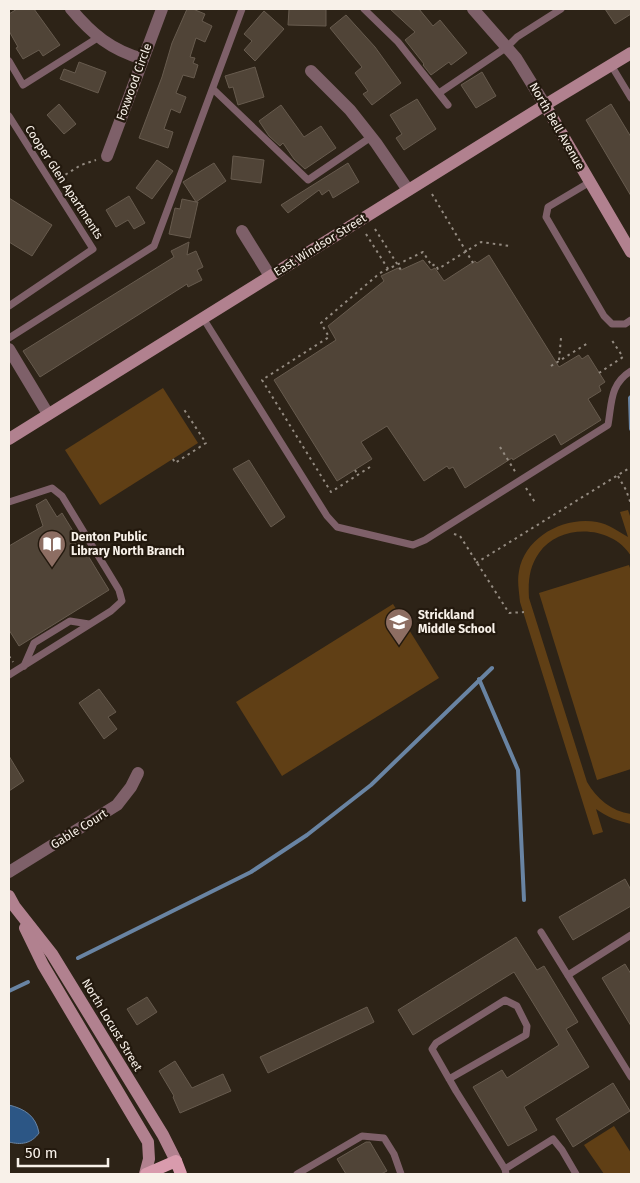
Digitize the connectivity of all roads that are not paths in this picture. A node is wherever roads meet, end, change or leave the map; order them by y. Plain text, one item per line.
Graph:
1 (71, 9) edge
2 (162, 9) edge
3 (242, 9) edge
4 (364, 9) edge
5 (473, 9) edge
6 (561, 9) edge
7 (99, 37) junction
8 (506, 47) junction
9 (631, 53) edge
10 (143, 59) junction
11 (9, 61) edge
12 (611, 65) junction
13 (312, 71) dead end
14 (213, 89) junction
15 (439, 93) junction
16 (631, 98) edge
17 (448, 105) dead end
18 (545, 105) junction
19 (9, 116) edge
20 (371, 137) junction
21 (107, 156) road end
22 (590, 182) junction
23 (408, 190) junction
24 (242, 231) dead end
25 (631, 252) edge
26 (270, 276) junction
27 (9, 306) edge
28 (203, 318) junction
29 (631, 320) edge
30 (9, 338) edge
31 (9, 349) edge
32 (631, 371) edge
33 (48, 414) junction
34 (9, 439) edge
35 (9, 502) edge
36 (89, 624) junction
37 (23, 666) junction
38 (9, 675) edge
39 (138, 773) dead end
40 (9, 872) edge
41 (12, 902) edge
42 (541, 932) dead end
43 (631, 935) edge
44 (568, 975) junction
45 (631, 1077) edge
46 (449, 1079) junction
47 (176, 1161) junction
48 (505, 1172) edge
49 (146, 1174) edge
50 (181, 1174) edge
51 (297, 1174) edge
52 (401, 1174) edge
53 (576, 1174) edge

1 - 7 street
2 - 10 street, Foxwood Circle
3 - 14 lane
4 - 15 lane
5 - 8 street, North Bell Avenue
6 - 8 lane
7 - 10 street
7 - 11 lane
8 - 15 lane
8 - 18 street, North Bell Avenue
9 - 12 street, East Windsor Street
10 - 21 street, Foxwood Circle
12 - 16 lane
12 - 18 street, East Windsor Street
13 - 20 street
14 - 20 lane
14 - 30 lane
15 - 17 lane
18 - 22 street, North Bell Avenue
18 - 23 street, East Windsor Street
19 - 27 lane, Cooper Glen Apartments
20 - 23 street
22 - 25 street, North Bell Avenue
22 - 29 lane
23 - 26 street, East Windsor Street
24 - 26 street
26 - 28 street, East Windsor Street
28 - 32 lane
28 - 33 street, East Windsor Street
31 - 33 street
33 - 34 street, East Windsor Street
35 - 36 lane
36 - 37 lane
36 - 37 lane
37 - 38 lane
39 - 40 street, Gable Court
41 - 47 street, North Locust Street
41 - 49 street
42 - 44 lane
43 - 44 lane
44 - 45 lane
46 - 46 lane
46 - 48 lane
47 - 49 main road
47 - 50 main road, North Locust Street
48 - 53 lane
51 - 52 lane

